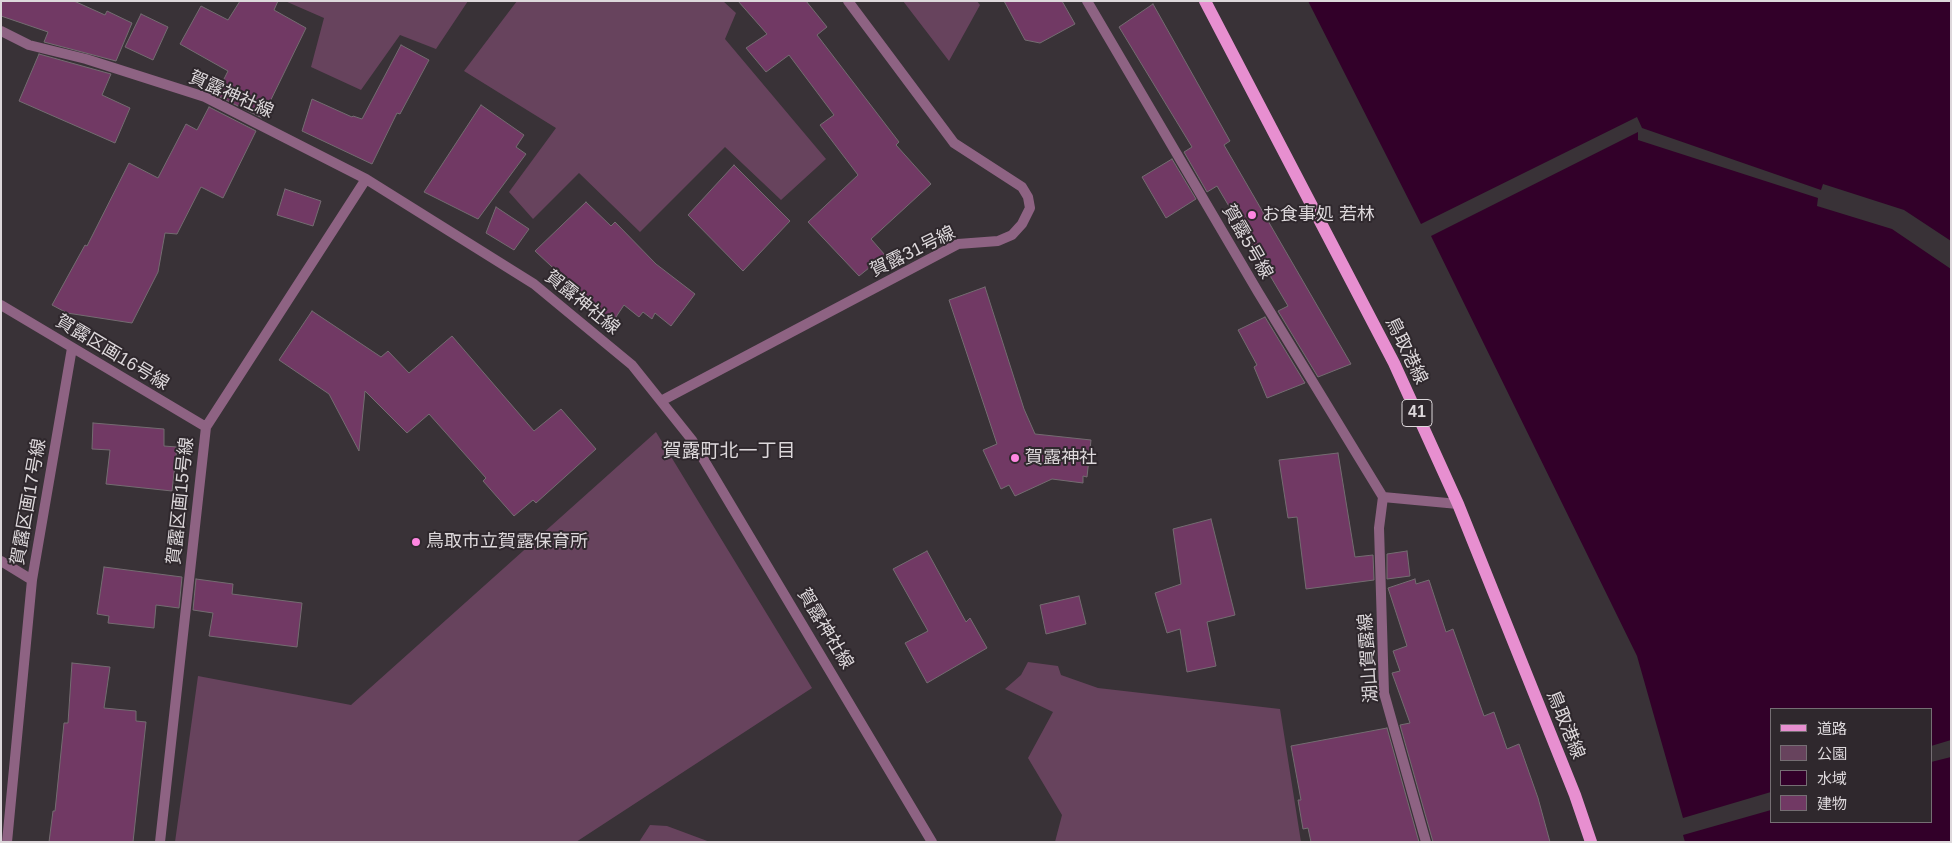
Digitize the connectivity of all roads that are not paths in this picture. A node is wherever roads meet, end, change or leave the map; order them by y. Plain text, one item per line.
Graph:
1 (848, 1) edge
2 (1087, 1) edge
3 (1205, 1) edge
4 (1, 31) edge
5 (366, 179) junction
6 (1, 305) edge
7 (72, 348) junction
8 (661, 401) junction
9 (206, 427) junction
10 (1383, 497) junction
11 (1458, 504) junction
12 (1, 561) edge
13 (32, 580) junction
14 (5, 836) edge
15 (160, 842) edge
16 (932, 842) edge
17 (1426, 842) edge
18 (1591, 842) edge

1 - 8 street, 賀露31号線
2 - 10 street, 賀露5号線
3 - 11 main road, 鳥取港線 / 41
4 - 5 street, 賀露神社線
5 - 8 street, 賀露神社線
5 - 9 street, 賀露区画15号線
6 - 7 street, 賀露区画16号線
7 - 9 street, 賀露区画16号線
7 - 13 street, 賀露区画17号線
8 - 16 street, 賀露神社線
9 - 15 street, 賀露区画15号線
10 - 11 street
10 - 17 street, 湖山賀露線
11 - 18 main road, 鳥取港線 / 41
12 - 13 street
13 - 14 street, 賀露区画17号線

